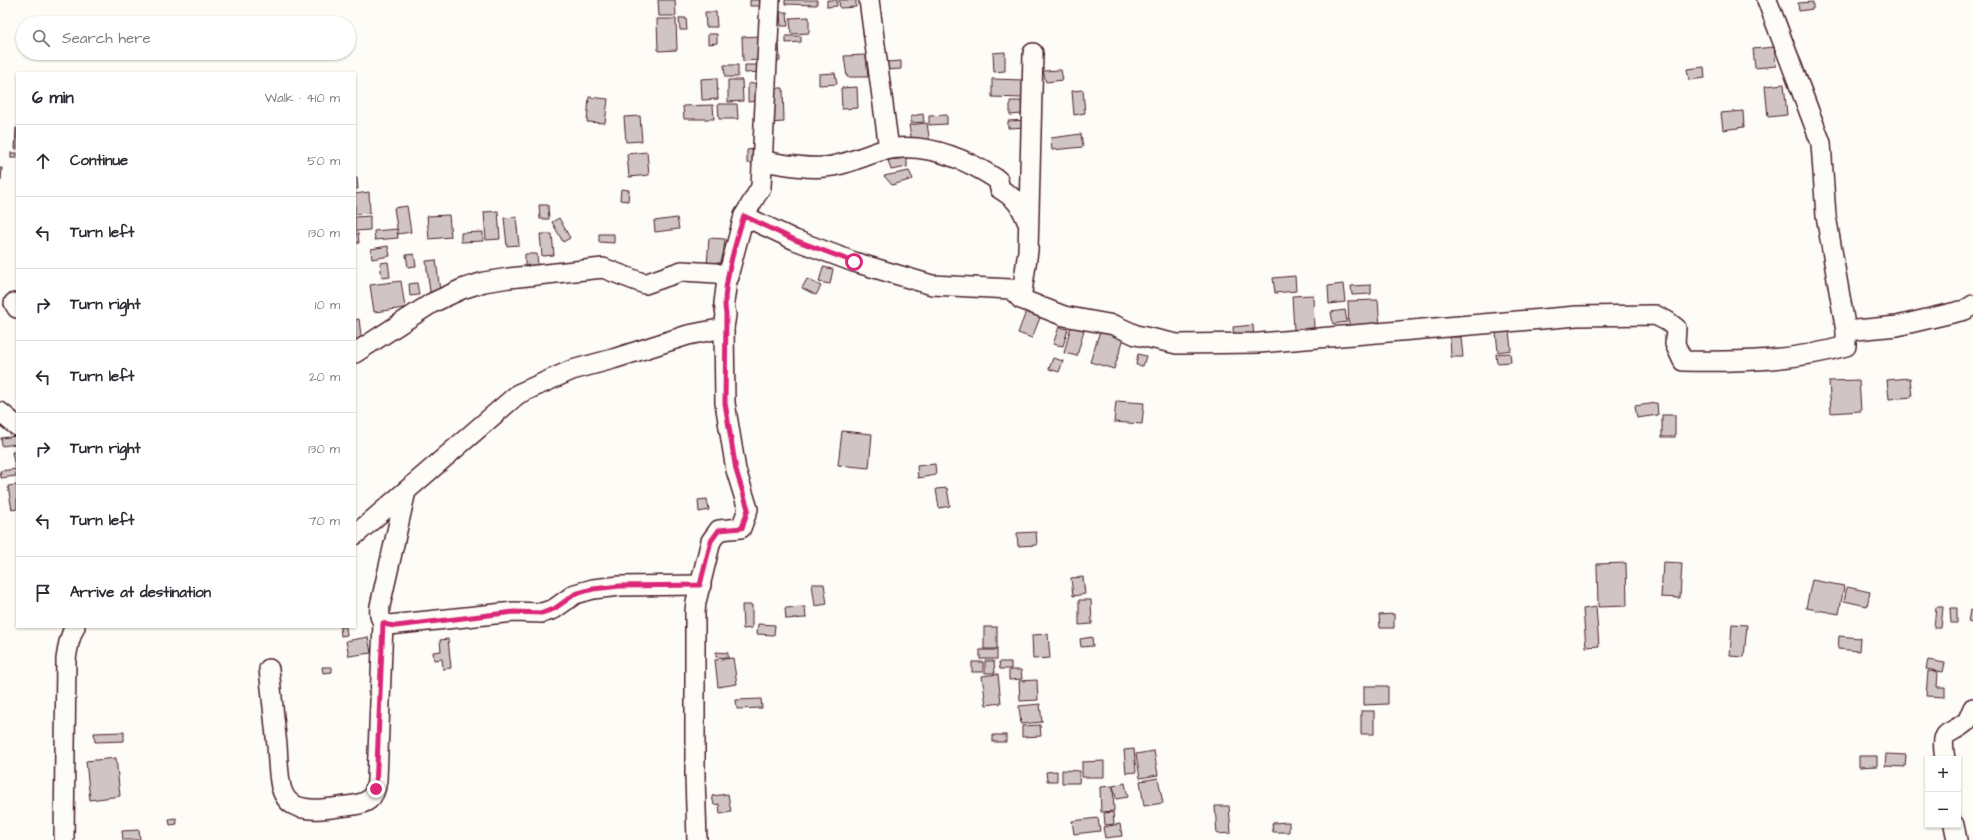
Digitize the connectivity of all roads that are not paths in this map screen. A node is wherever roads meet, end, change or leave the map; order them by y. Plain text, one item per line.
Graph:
1 (770, 0) edge
2 (869, 0) edge
3 (1767, 0) edge
4 (1033, 53) dead end
5 (889, 149) junction
6 (763, 161) junction
7 (744, 216) junction
8 (1027, 221) junction
9 (728, 279) junction
10 (1022, 299) junction
11 (1973, 305) edge
12 (724, 328) junction
13 (1846, 331) junction
14 (356, 352) edge
15 (0, 412) edge
16 (16, 425) edge
17 (406, 491) junction
18 (356, 534) edge
19 (700, 585) junction
20 (383, 623) junction
21 (75, 628) edge
22 (269, 669) dead end
23 (1973, 708) edge
24 (1945, 756) edge
25 (1955, 828) edge
26 (64, 840) edge
27 (697, 840) edge
28 (1957, 840) edge

1 - 6 street
2 - 5 street
3 - 13 street
4 - 8 street
5 - 6 street
5 - 8 street
6 - 7 street
7 - 9 street
7 - 10 street
8 - 10 street
9 - 12 street
9 - 14 street
10 - 13 street
11 - 13 street
12 - 17 street
12 - 19 street
15 - 16 street
17 - 18 street
17 - 20 street
19 - 20 street
19 - 27 street
20 - 22 street
21 - 26 street
23 - 24 street
25 - 28 street

